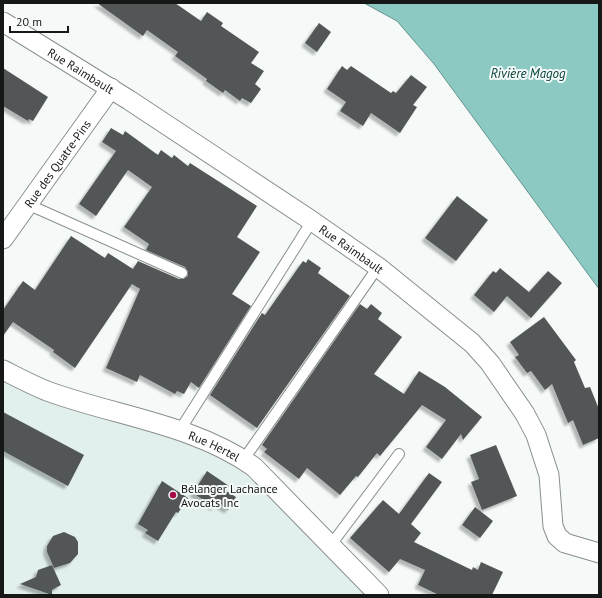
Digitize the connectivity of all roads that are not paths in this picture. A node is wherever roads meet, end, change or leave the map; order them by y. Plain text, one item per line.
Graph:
1 (3, 22) edge
2 (111, 88) junction
3 (27, 204) junction
4 (312, 221) junction
5 (3, 239) edge
6 (378, 267) junction
7 (182, 273) dead end
8 (3, 370) edge
9 (180, 430) junction
10 (399, 454) dead end
11 (244, 459) junction
12 (330, 546) junction
13 (599, 553) edge
14 (379, 595) edge

1 - 2 street, Rue Raimbault
2 - 3 street, Rue des Quatre-Pins
2 - 4 street, Rue Raimbault
3 - 5 street, Rue des Quatre-Pins
3 - 7 lane
4 - 6 street, Rue Raimbault
4 - 9 lane
6 - 11 lane
6 - 13 street, Rue Raimbault
8 - 9 street, Rue Hertel
9 - 11 street, Rue Hertel
10 - 12 lane
11 - 12 street, Rue Hertel
12 - 14 street, Rue Hertel

